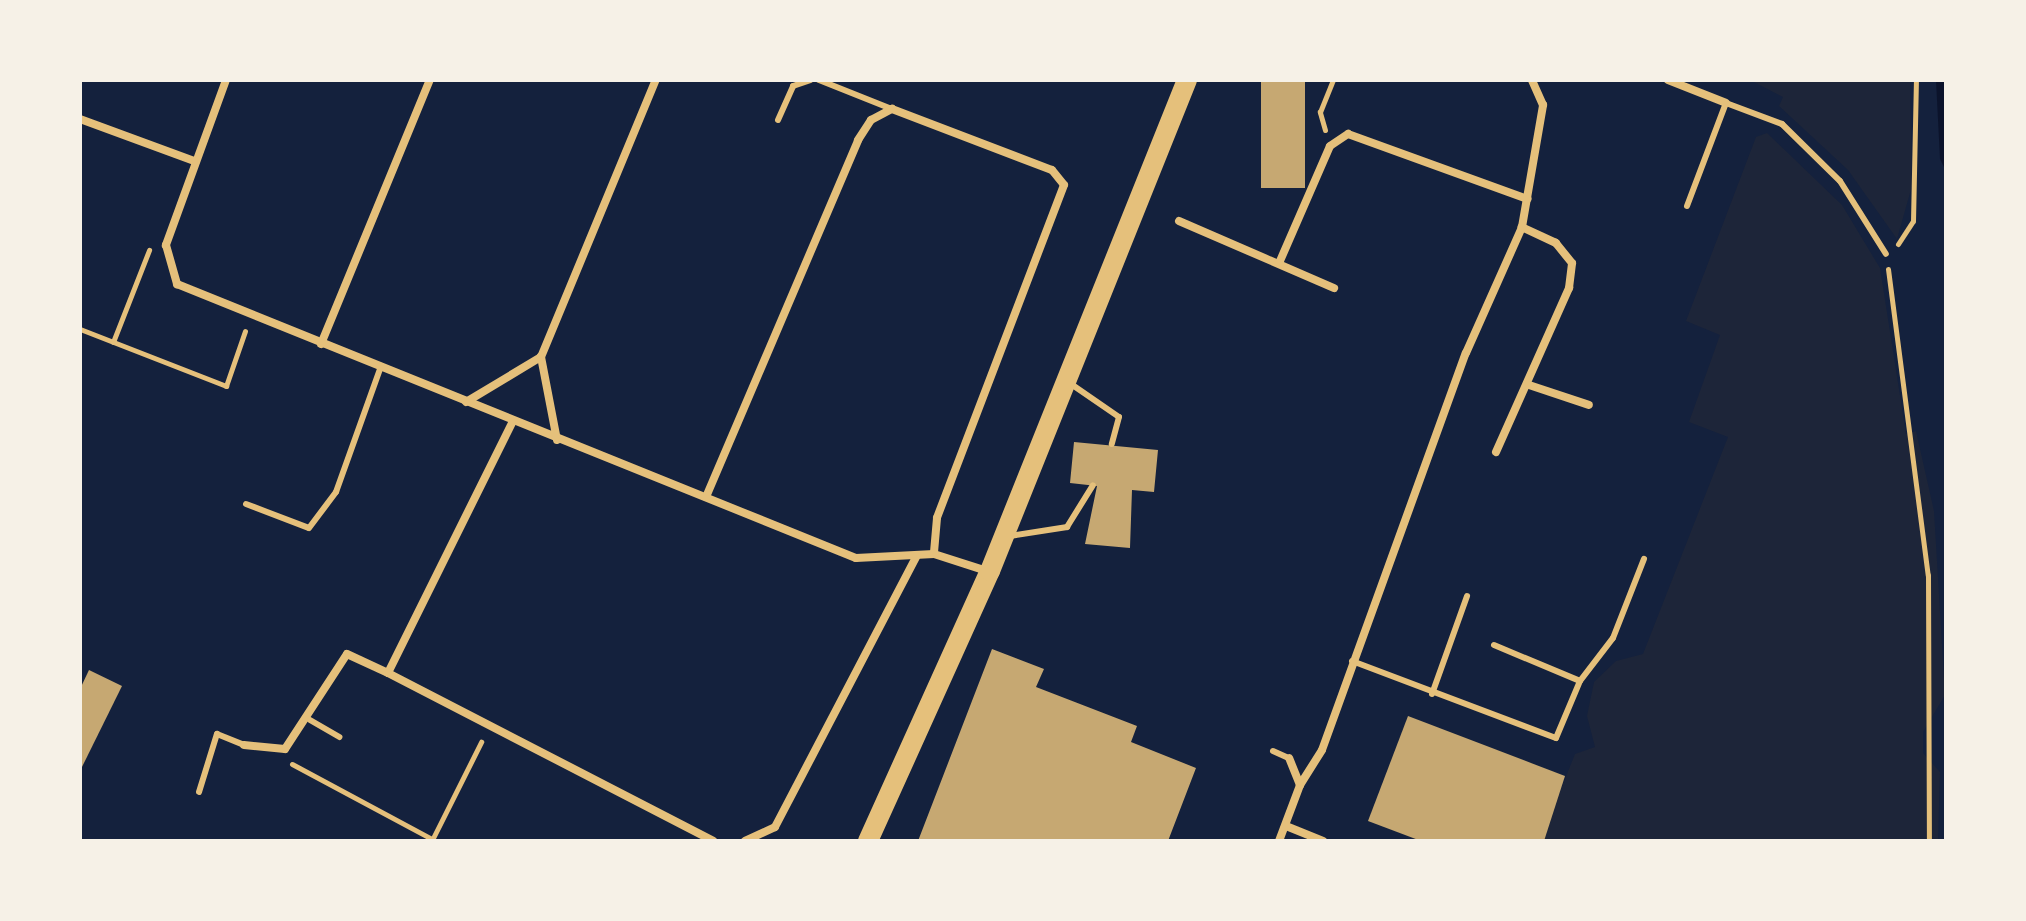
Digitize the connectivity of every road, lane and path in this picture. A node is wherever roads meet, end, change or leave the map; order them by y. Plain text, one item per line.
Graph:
1 (226, 80) edge
2 (430, 80) edge
3 (656, 80) edge
4 (810, 80) edge
5 (819, 80) edge
6 (1187, 80) edge
7 (1333, 80) edge
8 (1532, 80) edge
9 (1668, 80) edge
10 (1916, 80) edge
11 (1726, 103) junction
12 (892, 109) junction
13 (80, 119) edge
14 (778, 120) dead end
15 (1330, 146) junction
16 (194, 161) junction
17 (1528, 199) junction
18 (1687, 206) dead end
19 (1179, 221) dead end
20 (1522, 227) junction
21 (166, 245) junction
22 (1886, 254) junction
23 (1280, 261) junction
24 (1334, 288) dead end
25 (250, 319) junction
26 (80, 329) edge
27 (113, 342) junction
28 (321, 344) junction
29 (541, 357) junction
30 (381, 366) junction
31 (1068, 382) junction
32 (1529, 385) junction
33 (466, 402) junction
34 (1589, 405) dead end
35 (512, 423) junction
36 (557, 440) junction
37 (1112, 444) dead end
38 (1496, 452) dead end
39 (1093, 485) dead end
40 (706, 497) junction
41 (246, 504) dead end
42 (1004, 537) junction
43 (934, 554) junction
44 (916, 557) junction
45 (1644, 559) dead end
46 (990, 571) junction
47 (1467, 596) dead end
48 (1494, 645) dead end
49 (1352, 661) junction
50 (388, 673) junction
51 (1580, 681) junction
52 (1432, 694) junction
53 (310, 720) junction
54 (489, 725) junction
55 (340, 737) dead end
56 (244, 745) joint
57 (285, 749) junction
58 (1273, 751) dead end
59 (1289, 758) joint
60 (1300, 785) junction
61 (199, 792) dead end
62 (1286, 826) junction
63 (432, 840) edge
64 (713, 841) edge
65 (745, 841) edge
66 (868, 841) edge
67 (1279, 841) edge
68 (1323, 841) edge
69 (1929, 841) edge

1 - 16 street
2 - 28 street
3 - 29 street
4 - 14 lane
5 - 12 lane
6 - 31 main road
7 - 15 path
8 - 17 street
9 - 11 street
10 - 22 path
11 - 18 lane
11 - 22 lane
12 - 40 street
12 - 43 street
13 - 16 street
15 - 17 street
15 - 23 street
16 - 21 street
17 - 20 street
19 - 23 street
20 - 32 street
20 - 49 street
21 - 25 street
21 - 27 path
22 - 69 path
23 - 24 street
25 - 27 path
25 - 28 street
26 - 27 path
28 - 30 street
29 - 33 street
29 - 36 street
30 - 33 street
30 - 41 lane
31 - 37 lane
31 - 42 main road
32 - 34 street
32 - 38 street
33 - 35 street
35 - 36 street
35 - 50 street
36 - 40 street
39 - 42 lane
40 - 44 street
42 - 46 main road
43 - 44 street
43 - 46 street
44 - 65 street
45 - 51 lane
46 - 66 main road
47 - 52 lane
48 - 51 lane
49 - 52 lane
49 - 60 street
50 - 53 street
50 - 54 street
51 - 52 lane
53 - 55 lane
53 - 57 street
54 - 63 path
54 - 64 street
56 - 57 street
56 - 61 lane
57 - 63 path
58 - 59 lane
59 - 60 street
60 - 62 street
62 - 67 street
62 - 68 street

